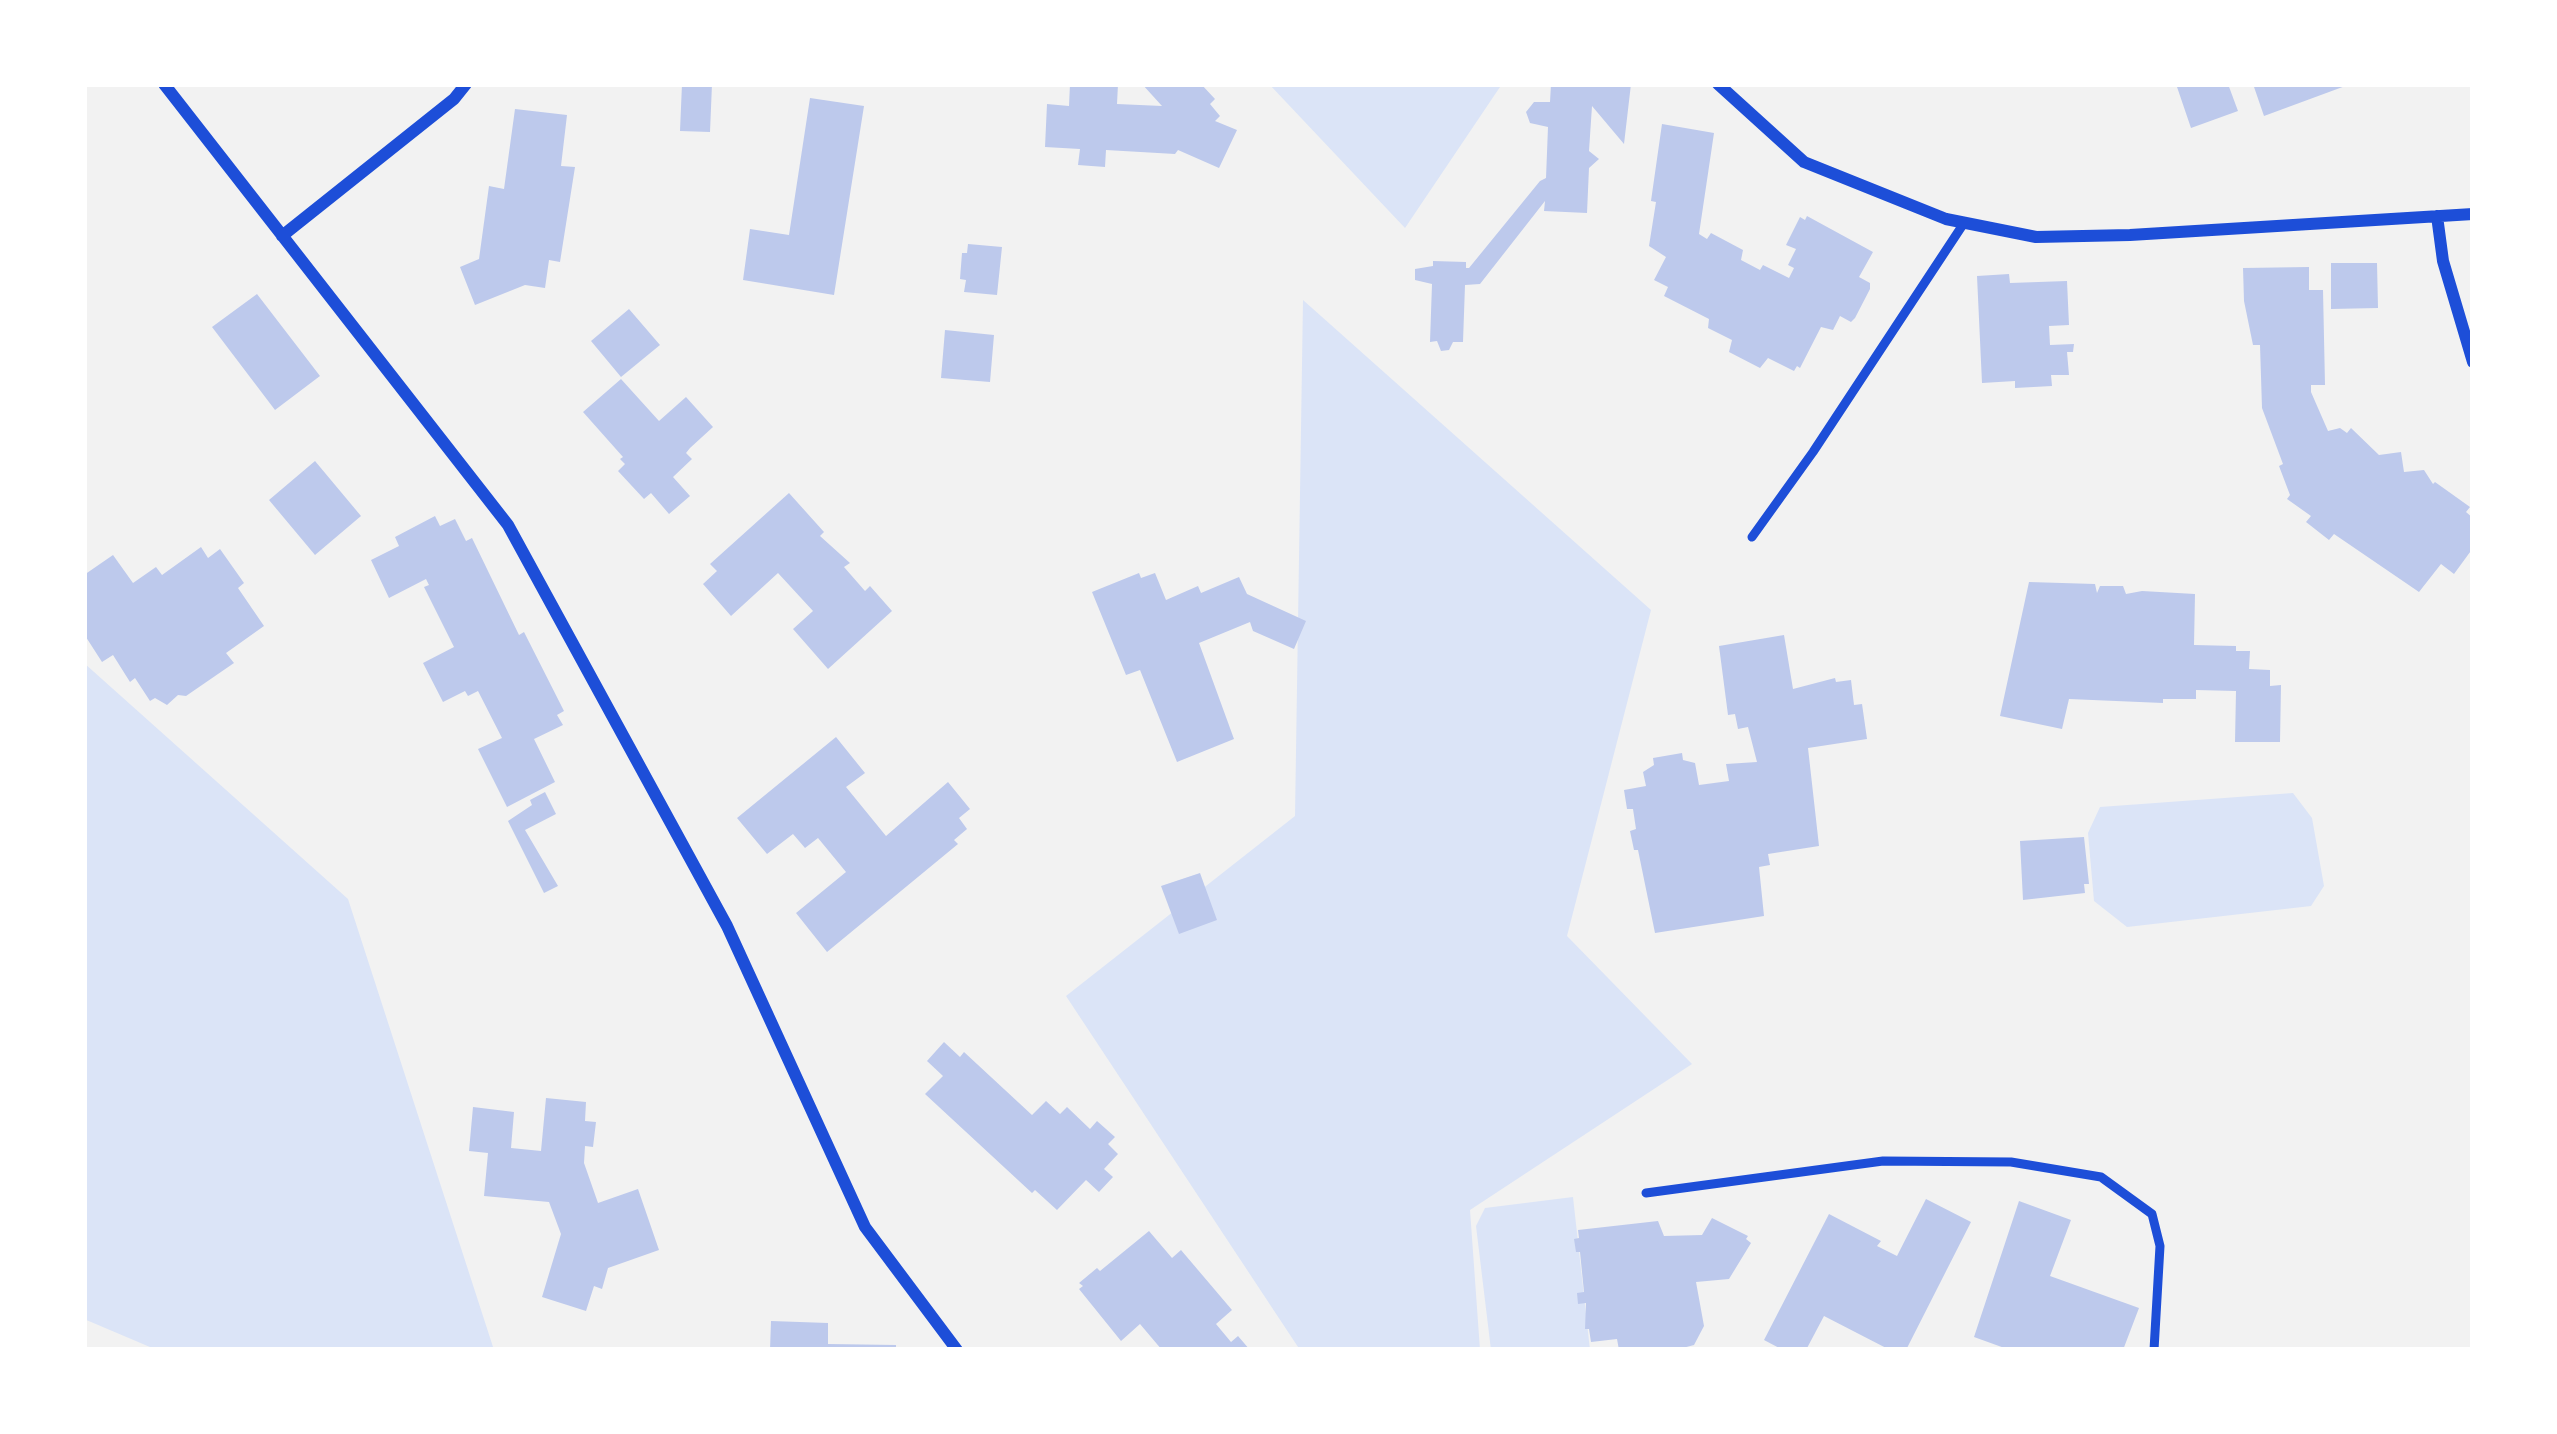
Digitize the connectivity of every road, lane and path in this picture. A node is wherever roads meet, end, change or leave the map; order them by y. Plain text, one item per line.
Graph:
1 (164, 84) edge
2 (466, 84) edge
3 (1718, 84) edge
4 (2473, 214) edge
5 (2438, 216) junction
6 (1964, 223) junction
7 (282, 236) junction
8 (2473, 362) edge
9 (1752, 537) dead end
10 (1646, 1193) dead end
11 (957, 1350) edge
12 (2154, 1350) edge

1 - 7 street
2 - 7 street
3 - 6 street
4 - 5 street
5 - 6 street
5 - 8 street
6 - 9 lane
7 - 11 street
10 - 12 lane

